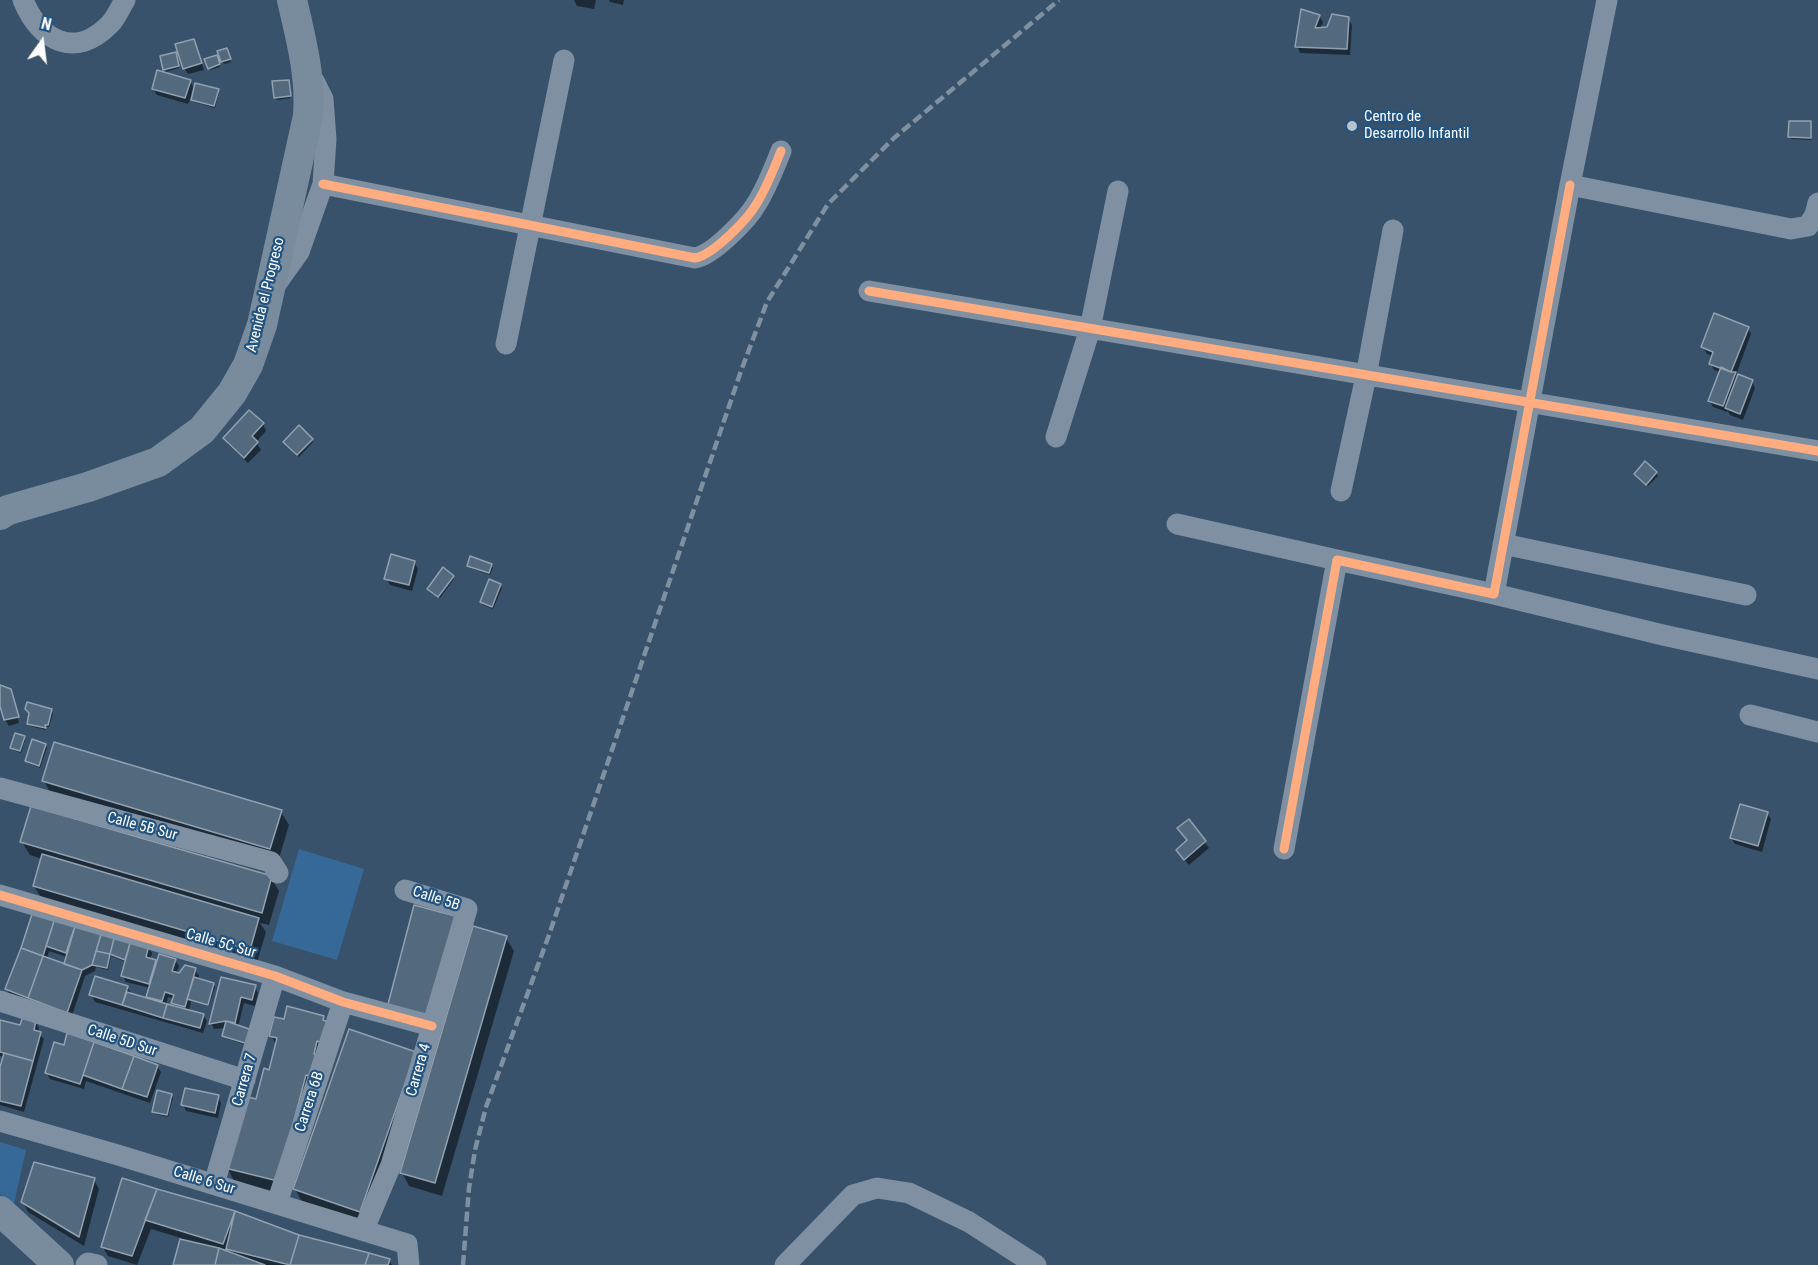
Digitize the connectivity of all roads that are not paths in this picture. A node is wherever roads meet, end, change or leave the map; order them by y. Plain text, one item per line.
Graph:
1 (23, 0) edge
2 (125, 0) edge
3 (292, 0) edge
4 (1607, 0) edge
5 (564, 60) dead end
6 (307, 67) junction
7 (781, 151) dead end
8 (323, 184) junction
9 (1570, 185) junction
10 (1118, 191) dead end
11 (1818, 203) edge
12 (530, 223) junction
13 (1393, 230) dead end
14 (869, 291) dead end
15 (269, 294) junction
16 (1090, 329) junction
17 (506, 344) dead end
18 (1366, 376) junction
19 (1529, 404) junction
20 (1056, 437) dead end
21 (1818, 451) edge
22 (1341, 491) dead end
23 (0, 515) edge
24 (1177, 524) dead end
25 (1503, 544) junction
26 (1337, 560) junction
27 (1494, 594) junction
28 (1746, 595) dead end
29 (1818, 669) edge
30 (1750, 715) dead end
31 (1818, 732) edge
32 (0, 788) edge
33 (1284, 849) dead end
34 (278, 873) dead end
35 (405, 890) dead end
36 (0, 895) edge
37 (467, 909) joint
38 (275, 976) junction
39 (0, 1001) edge
40 (343, 1002) junction
41 (432, 1026) junction
42 (245, 1080) junction
43 (0, 1121) edge
44 (214, 1184) junction
45 (277, 1203) junction
46 (0, 1211) edge
47 (363, 1229) junction
48 (59, 1265) edge
49 (86, 1265) edge
50 (97, 1265) edge
51 (409, 1265) edge
52 (785, 1265) edge
53 (1036, 1265) edge

1 - 2 street
3 - 6 main road, Avenida el Progreso
4 - 9 street
5 - 12 street
6 - 8 street
6 - 15 main road, Avenida el Progreso
7 - 12 street
8 - 12 street
8 - 15 street
9 - 11 street
9 - 19 street
10 - 16 street
12 - 17 street
13 - 18 street
14 - 16 street
15 - 23 main road, Avenida el Progreso
16 - 18 street
16 - 20 street
18 - 19 street
18 - 22 street
19 - 21 street
19 - 25 street
24 - 26 street
25 - 27 street
25 - 28 street
26 - 27 street
26 - 33 street
27 - 29 street
30 - 31 street
32 - 34 street, Calle 5B Sur
35 - 37 street, Calle 5B
36 - 38 street, Calle 5C Sur
37 - 41 street, Carrera 4
38 - 40 street, Calle 5C Sur
38 - 42 street, Carrera 7
39 - 42 street, Calle 5D Sur
40 - 41 street, Calle 5C Sur
40 - 45 street, Carrera 6B
41 - 47 street, Carrera 4
42 - 44 street, Carrera 7
43 - 44 street, Calle 6 Sur
44 - 45 street, Calle 6 Sur
45 - 47 street, Calle 6 Sur
46 - 48 main road
47 - 51 street, Calle 6 Sur
49 - 50 street
52 - 53 street

